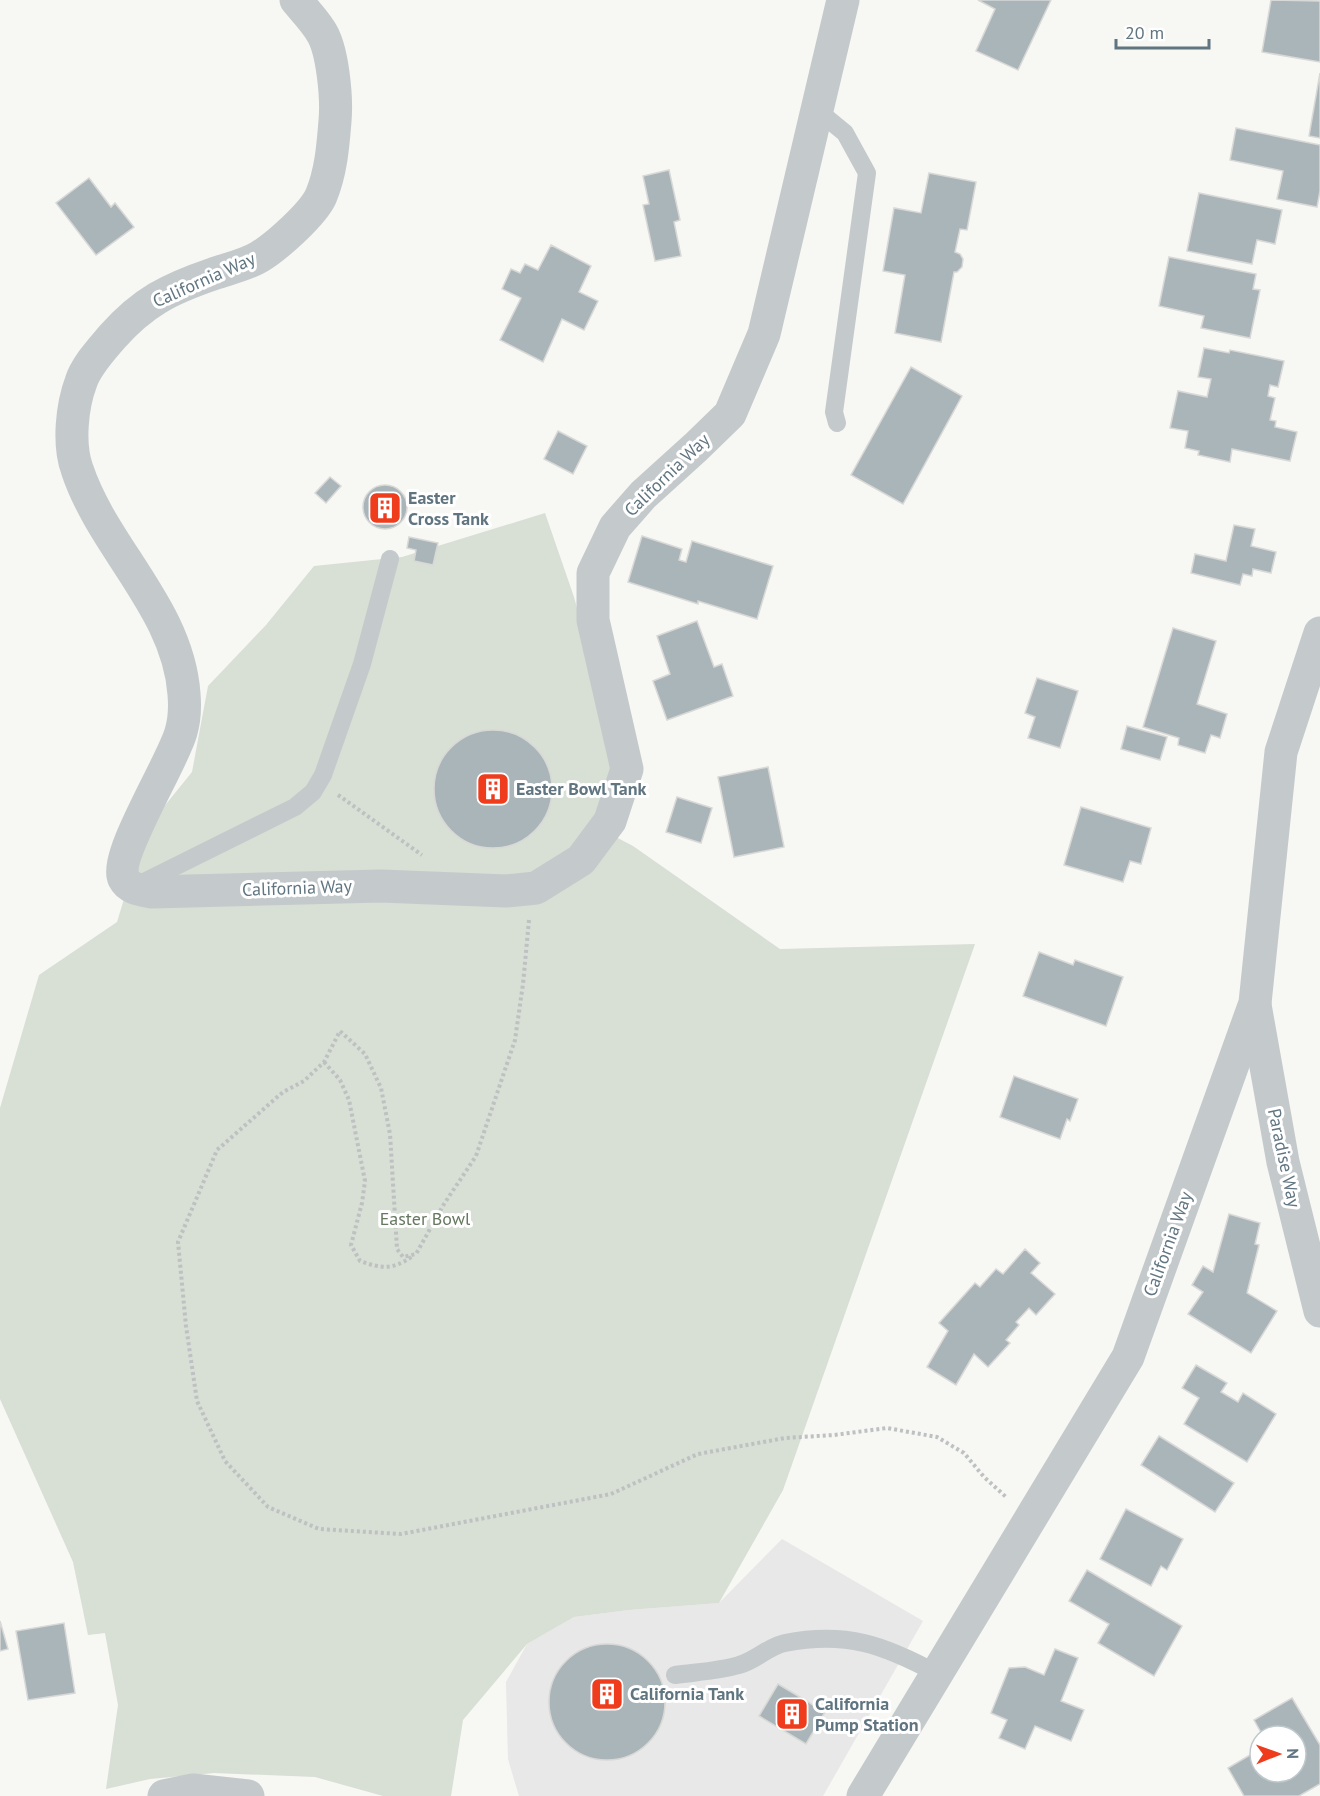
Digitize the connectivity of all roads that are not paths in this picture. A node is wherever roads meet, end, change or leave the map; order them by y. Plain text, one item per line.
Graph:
1 (296, 0) edge
2 (843, 0) edge
3 (817, 110) junction
4 (837, 423) dead end
5 (390, 559) dead end
6 (1320, 633) edge
7 (132, 888) junction
8 (1255, 1003) junction
9 (1320, 1311) edge
10 (936, 1673) junction
11 (675, 1676) dead end
12 (164, 1796) edge
13 (248, 1796) edge
14 (862, 1796) edge

1 - 7 street, California Way
2 - 3 street, California Way
3 - 4 lane
3 - 7 street, California Way
5 - 7 lane
6 - 8 street, California Way
8 - 9 street, Paradise Way
8 - 10 street, California Way
10 - 11 lane
10 - 14 street, California Way
12 - 13 street

